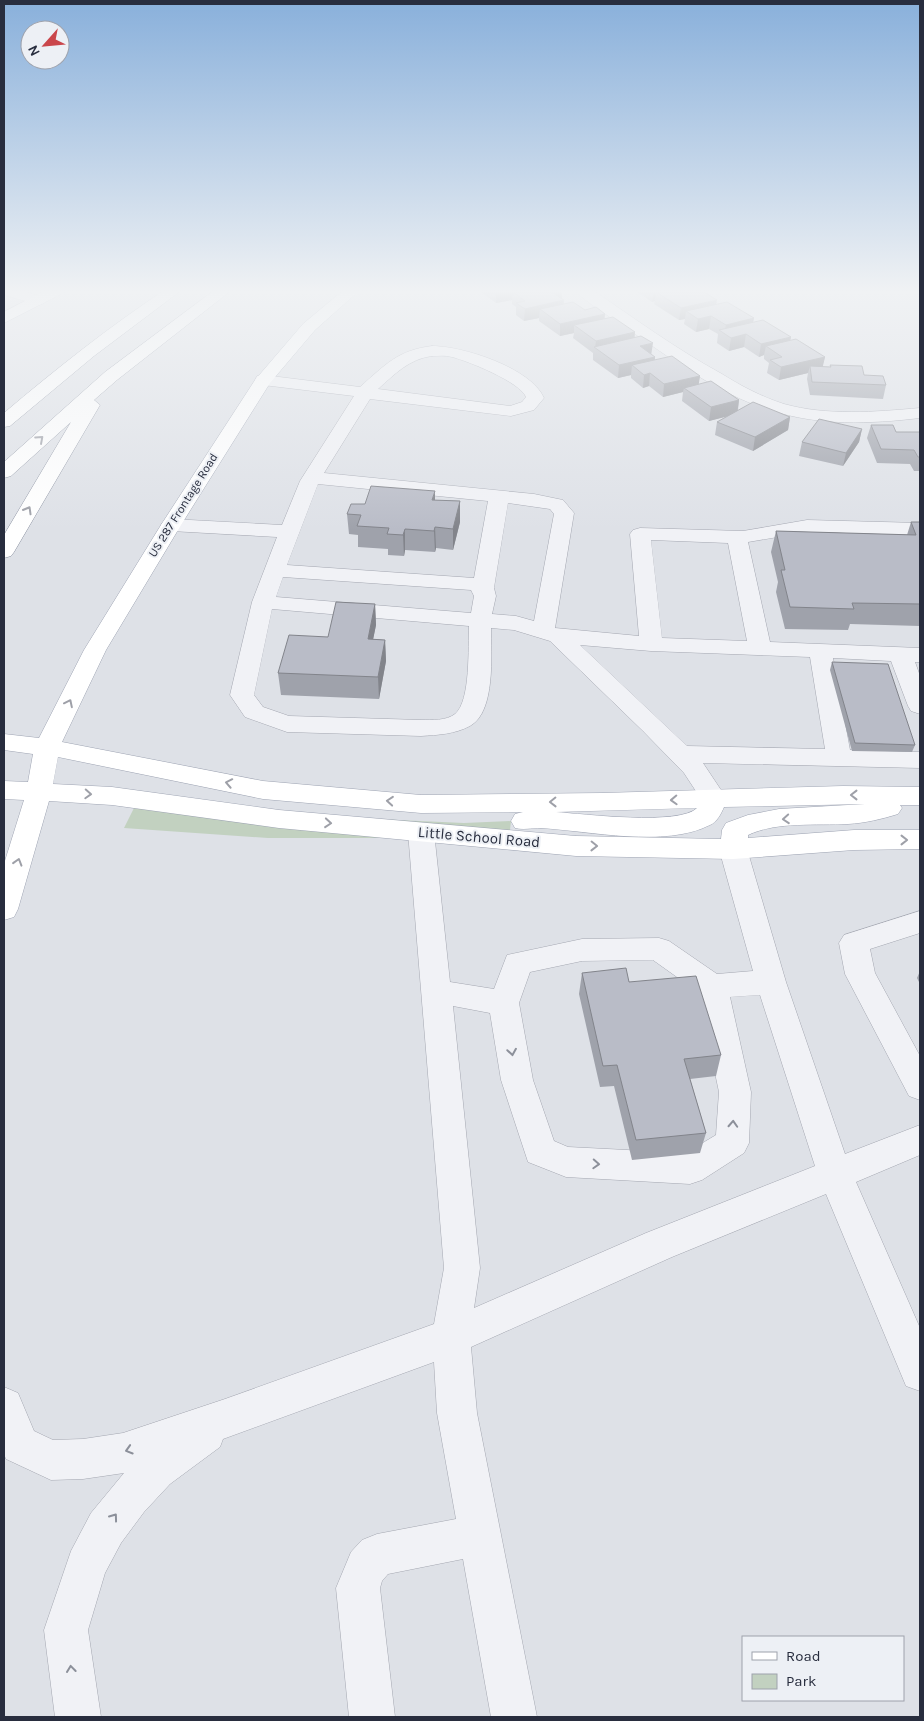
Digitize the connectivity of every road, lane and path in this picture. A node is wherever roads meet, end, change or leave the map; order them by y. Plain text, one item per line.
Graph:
1 (66, 369) edge
2 (120, 369) edge
3 (272, 369) edge
4 (391, 369) edge
5 (496, 369) edge
6 (700, 369) edge
7 (111, 376) junction
8 (263, 380) junction
9 (365, 392) junction
10 (920, 413) edge
11 (4, 422) edge
12 (4, 472) edge
13 (312, 478) junction
14 (499, 497) junction
15 (171, 524) junction
16 (920, 529) edge
17 (289, 532) junction
18 (737, 536) junction
19 (4, 552) edge
20 (275, 570) junction
21 (483, 588) junction
22 (263, 602) junction
23 (480, 621) junction
24 (551, 634) junction
25 (651, 644) junction
26 (760, 648) junction
27 (820, 651) junction
28 (910, 654) edge
29 (920, 706) edge
30 (4, 742) edge
31 (47, 747) junction
32 (680, 754) junction
33 (839, 759) junction
34 (920, 760) edge
35 (4, 790) edge
36 (39, 792) junction
37 (920, 796) edge
38 (714, 799) junction
39 (920, 801) edge
40 (421, 832) junction
41 (920, 840) edge
42 (733, 849) junction
43 (4, 909) edge
44 (920, 922) edge
45 (772, 982) junction
46 (712, 986) junction
47 (435, 990) junction
48 (504, 1004) junction
49 (920, 1086) edge
50 (920, 1140) edge
51 (835, 1174) junction
52 (451, 1338) junction
53 (920, 1372) edge
54 (4, 1407) edge
55 (225, 1419) junction
56 (480, 1535) junction
57 (78, 1717) edge
58 (372, 1717) edge
59 (514, 1717) edge

1 - 11 main road
2 - 7 main road
3 - 8 main road, US 287 Frontage Road
4 - 9 street
5 - 9 street
6 - 10 street
12 -> 7 main road
19 -> 7 main road
8 - 9 street
8 - 15 main road, US 287 Frontage Road
9 - 13 street
13 - 14 street
13 - 17 street
14 - 21 street
14 - 24 street
15 - 17 street
31 -> 15 main road, US 287 Frontage Road
16 - 18 street
17 - 20 street
18 - 25 street
18 - 26 street
20 - 21 street
20 - 22 street
21 - 23 street
22 - 23 street
22 - 23 street
23 - 24 street
24 - 25 street
24 - 32 street
25 - 26 street
26 - 27 street
27 - 28 street
27 - 33 street
28 - 29 street
30 - 31 main road, Little School Road
31 - 36 main road, US 287 Frontage Road
38 -> 31 main road, Little School Road
32 - 33 street
32 - 38 street
33 - 34 street
35 - 36 main road, Little School Road
36 -> 40 main road, Little School Road
43 -> 36 main road, US 287 Frontage Road
37 -> 38 main road, Little School Road
38 - 40 main road
39 -> 42 main road
40 -> 42 main road, Little School Road
40 - 47 street
42 -> 41 main road, Little School Road
42 - 45 street
44 - 49 street
45 - 46 street
45 - 51 street
46 - 48 street
48 -> 46 street
47 - 48 street
47 - 52 street
50 - 51 street
51 - 52 street
51 - 53 street
52 - 55 street
52 - 56 street
55 -> 54 street
57 -> 55 street
56 - 58 street
56 - 59 street

